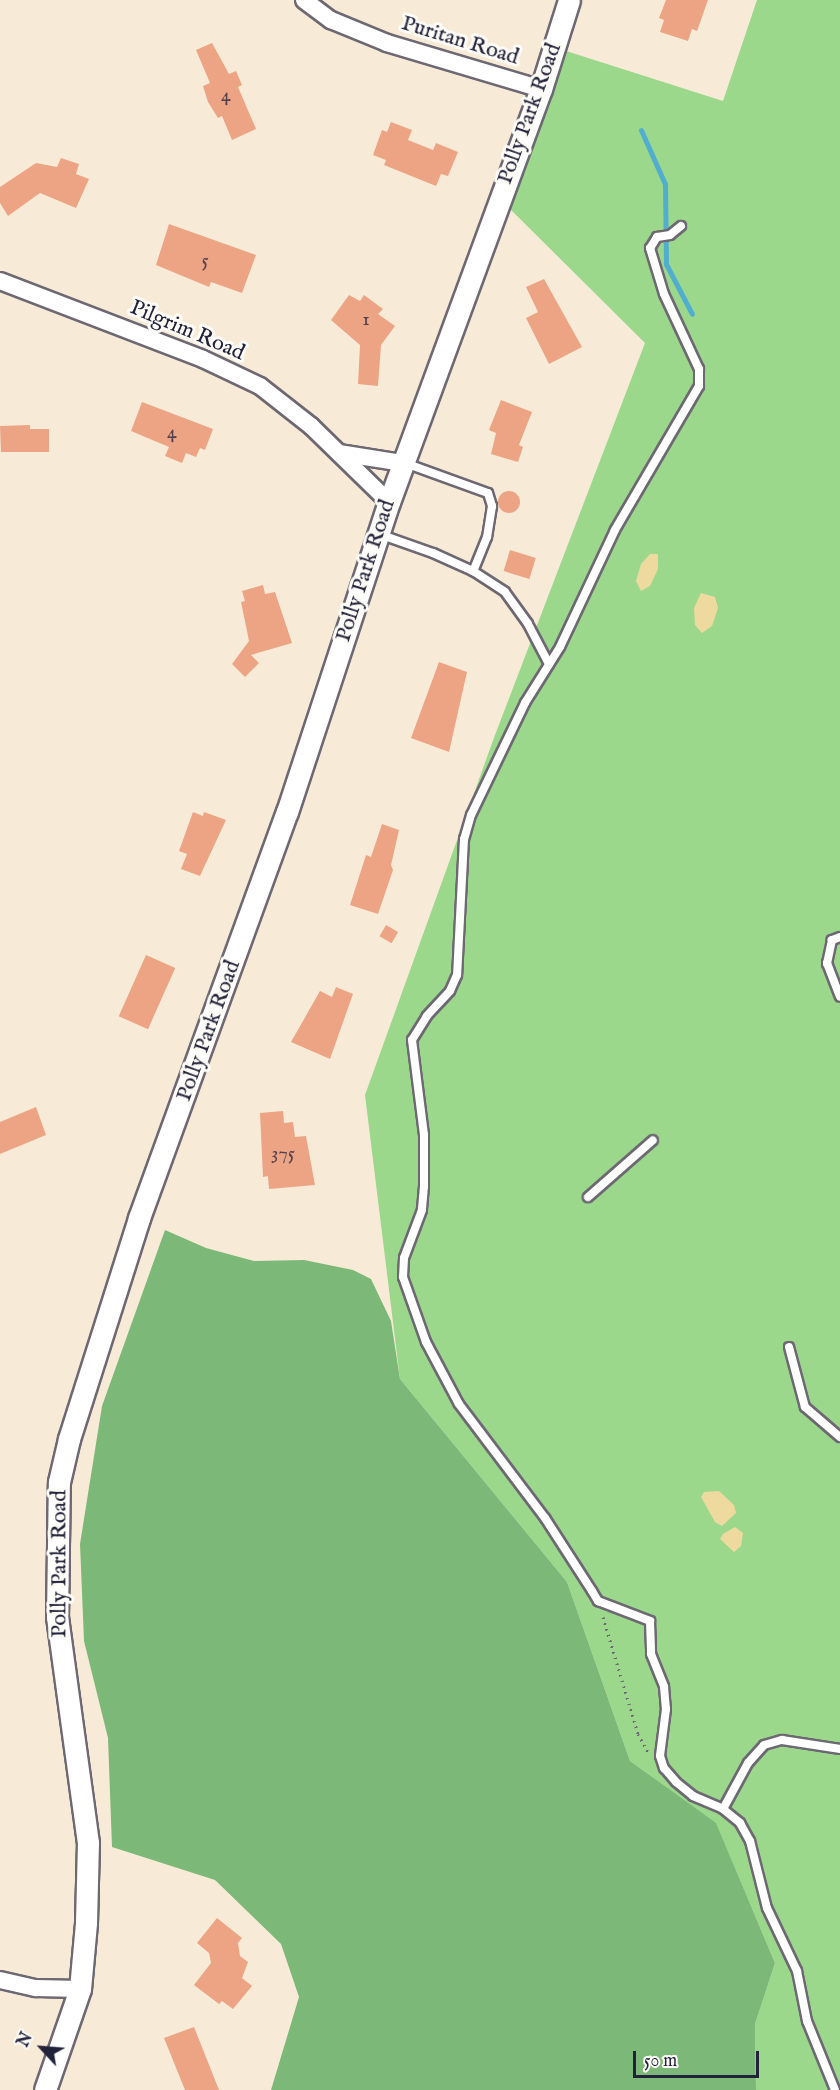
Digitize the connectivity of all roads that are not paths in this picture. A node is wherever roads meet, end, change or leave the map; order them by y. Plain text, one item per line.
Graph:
1 (304, 0) edge
2 (569, 0) edge
3 (541, 89) junction
4 (681, 226) dead end
5 (0, 280) edge
6 (339, 453) junction
7 (403, 463) junction
8 (389, 502) junction
9 (378, 534) junction
10 (473, 571) junction
11 (549, 664) junction
12 (840, 930) edge
13 (836, 939) edge
14 (840, 997) edge
15 (653, 1140) dead end
16 (588, 1197) dead end
17 (789, 1347) dead end
18 (840, 1437) edge
19 (840, 1749) edge
20 (723, 1809) junction
21 (0, 1980) edge
22 (80, 1989) junction
23 (45, 2090) edge
24 (835, 2090) edge

1 - 3 street, Puritan Road
2 - 3 street, Polly Park Road
3 - 7 street, Polly Park Road
4 - 11 lane
5 - 6 street, Pilgrim Road
6 - 7 street
6 - 8 street, Pilgrim Road
7 - 8 street, Polly Park Road
7 - 10 lane
8 - 9 street, Polly Park Road
9 - 10 lane
9 - 22 street, Polly Park Road
10 - 11 lane
11 - 20 lane
12 - 13 lane
13 - 14 lane
15 - 16 lane
17 - 18 lane
19 - 20 lane
20 - 24 lane
21 - 22 street
22 - 23 street, Polly Park Road

